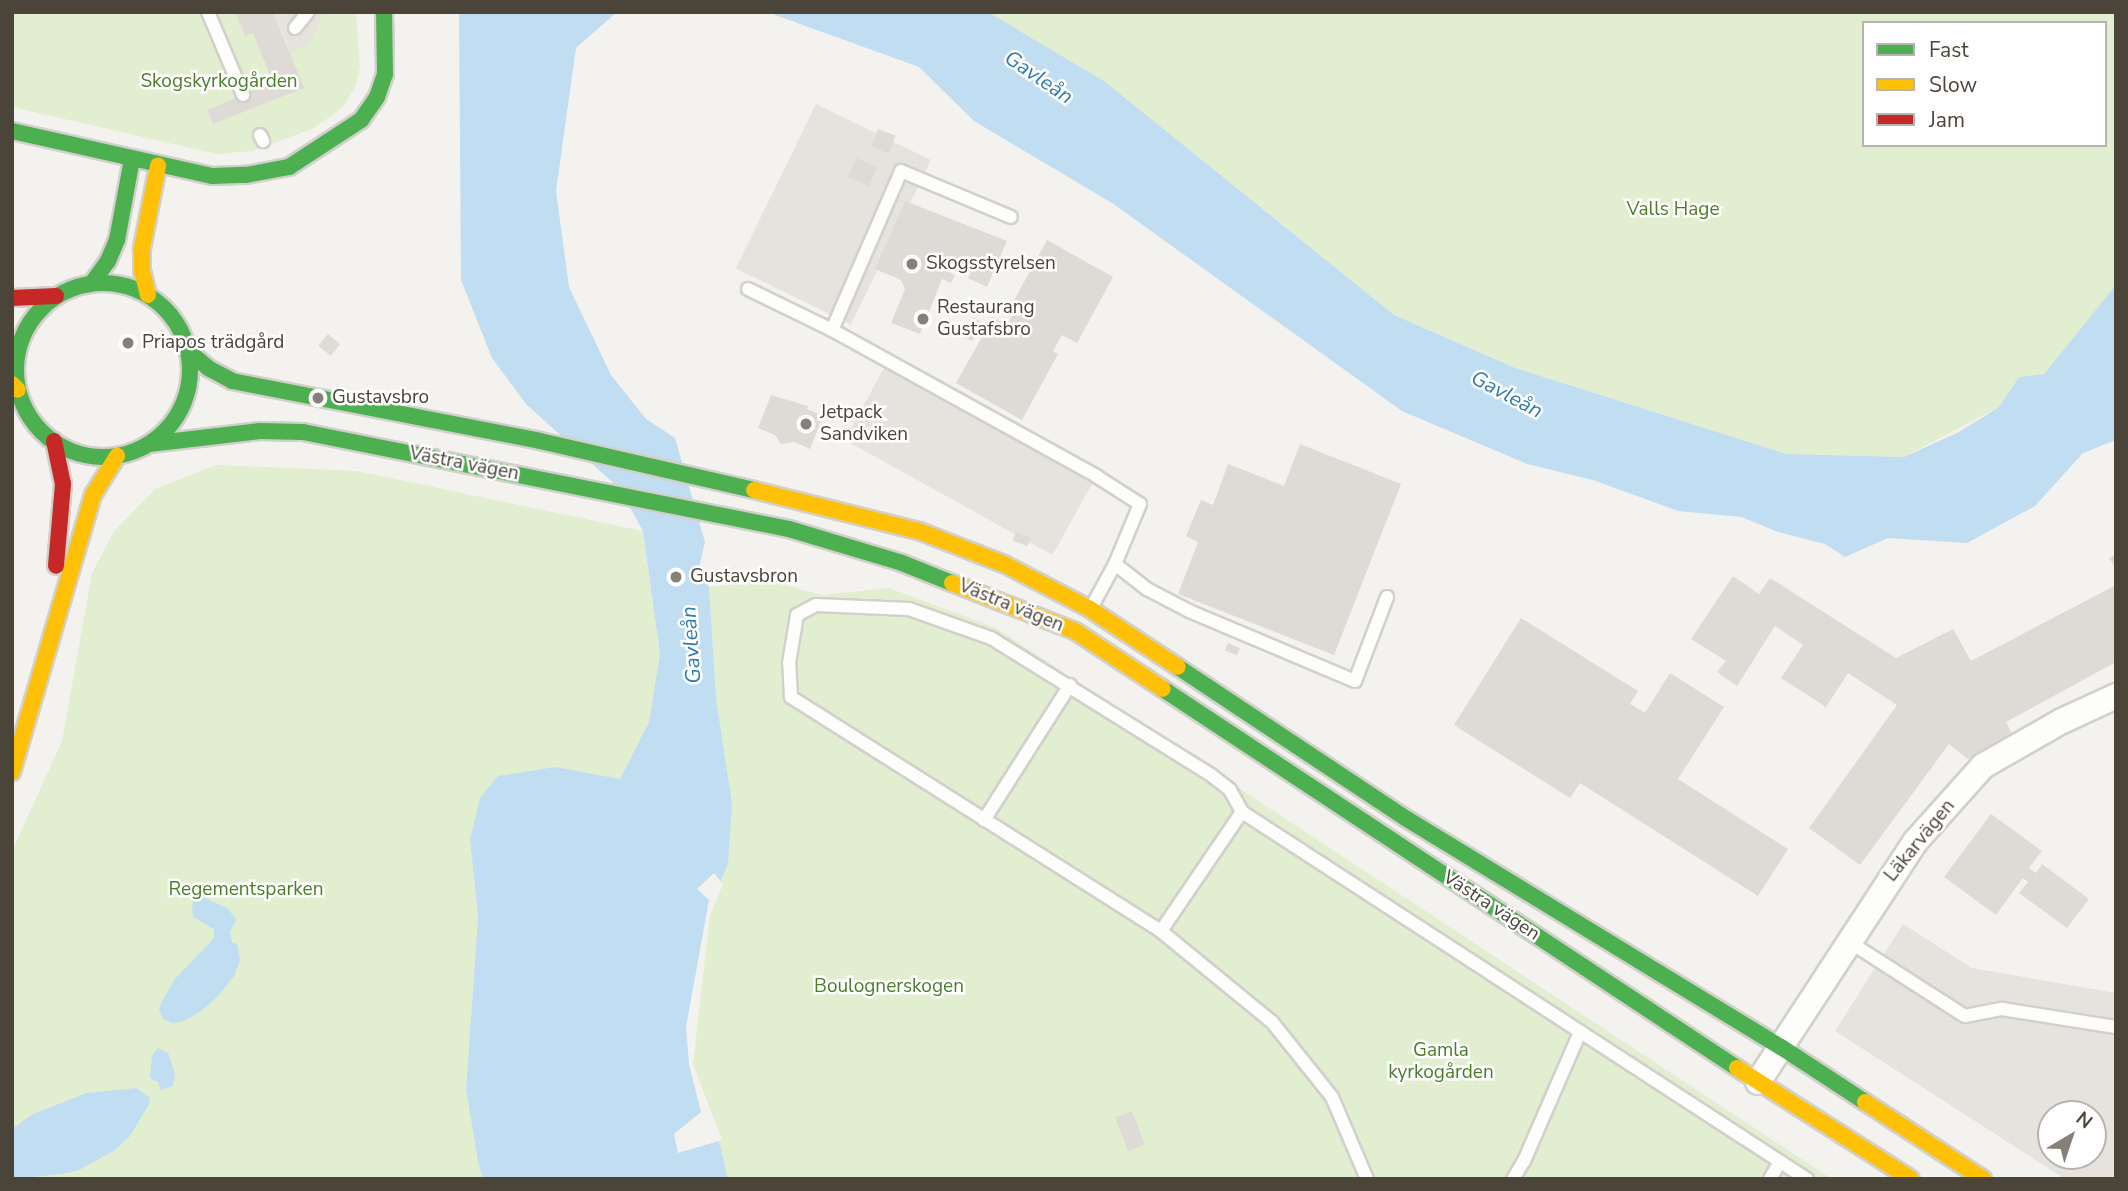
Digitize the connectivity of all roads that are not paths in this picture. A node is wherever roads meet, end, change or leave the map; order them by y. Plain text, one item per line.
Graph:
1 (208, 12) edge
2 (308, 12) edge
3 (384, 12) edge
4 (295, 28) dead end
5 (243, 95) dead end
6 (12, 131) edge
7 (132, 159) junction
8 (158, 166) junction
9 (1012, 216) dead end
10 (92, 283) junction
11 (748, 289) dead end
12 (148, 295) junction
13 (56, 296) junction
14 (12, 298) edge
15 (832, 330) junction
16 (188, 351) junction
17 (15, 387) edge
18 (54, 441) junction
19 (149, 444) junction
20 (117, 456) junction
21 (1115, 564) junction
22 (1387, 597) dead end
23 (1090, 609) junction
24 (55, 627) junction
25 (1075, 631) junction
26 (1070, 685) junction
27 (2116, 696) edge
28 (12, 772) edge
29 (1242, 812) junction
30 (984, 820) junction
31 (1161, 931) junction
32 (1848, 942) junction
33 (2116, 1027) edge
34 (1580, 1032) junction
35 (1781, 1047) junction
36 (1758, 1082) junction
37 (1780, 1163) junction
38 (1367, 1179) edge
39 (1513, 1179) edge
40 (1770, 1179) edge
41 (1807, 1179) edge
42 (1911, 1179) edge
43 (1983, 1179) edge

1 - 5 lane
2 - 4 lane
3 - 8 main road
6 - 7 main road
7 - 8 main road
7 - 10 main road
8 - 12 main road
9 - 15 lane
10 - 12 main road
10 - 13 main road
11 - 15 lane
12 - 16 main road
13 - 14 main road
13 - 17 main road
15 - 21 lane
16 - 19 main road
16 - 23 main road, Västra vägen
17 - 18 main road
18 - 20 main road
18 - 24 main road
19 - 20 main road
19 - 25 main road, Västra vägen
20 - 24 main road
21 - 22 lane
21 - 23 lane
23 - 25 lane
23 - 35 main road, Västra vägen
24 - 28 main road
25 - 36 main road, Västra vägen
26 - 29 lane
26 - 30 lane
26 - 30 lane
27 - 32 street, Läkarvägen
29 - 31 lane
29 - 34 lane
30 - 31 lane
31 - 38 lane
32 - 33 lane
32 - 35 street, Läkarvägen
34 - 37 lane
34 - 39 lane
35 - 36 street
35 - 43 main road, Västra vägen
36 - 42 main road, Västra vägen
37 - 40 lane
37 - 41 lane

